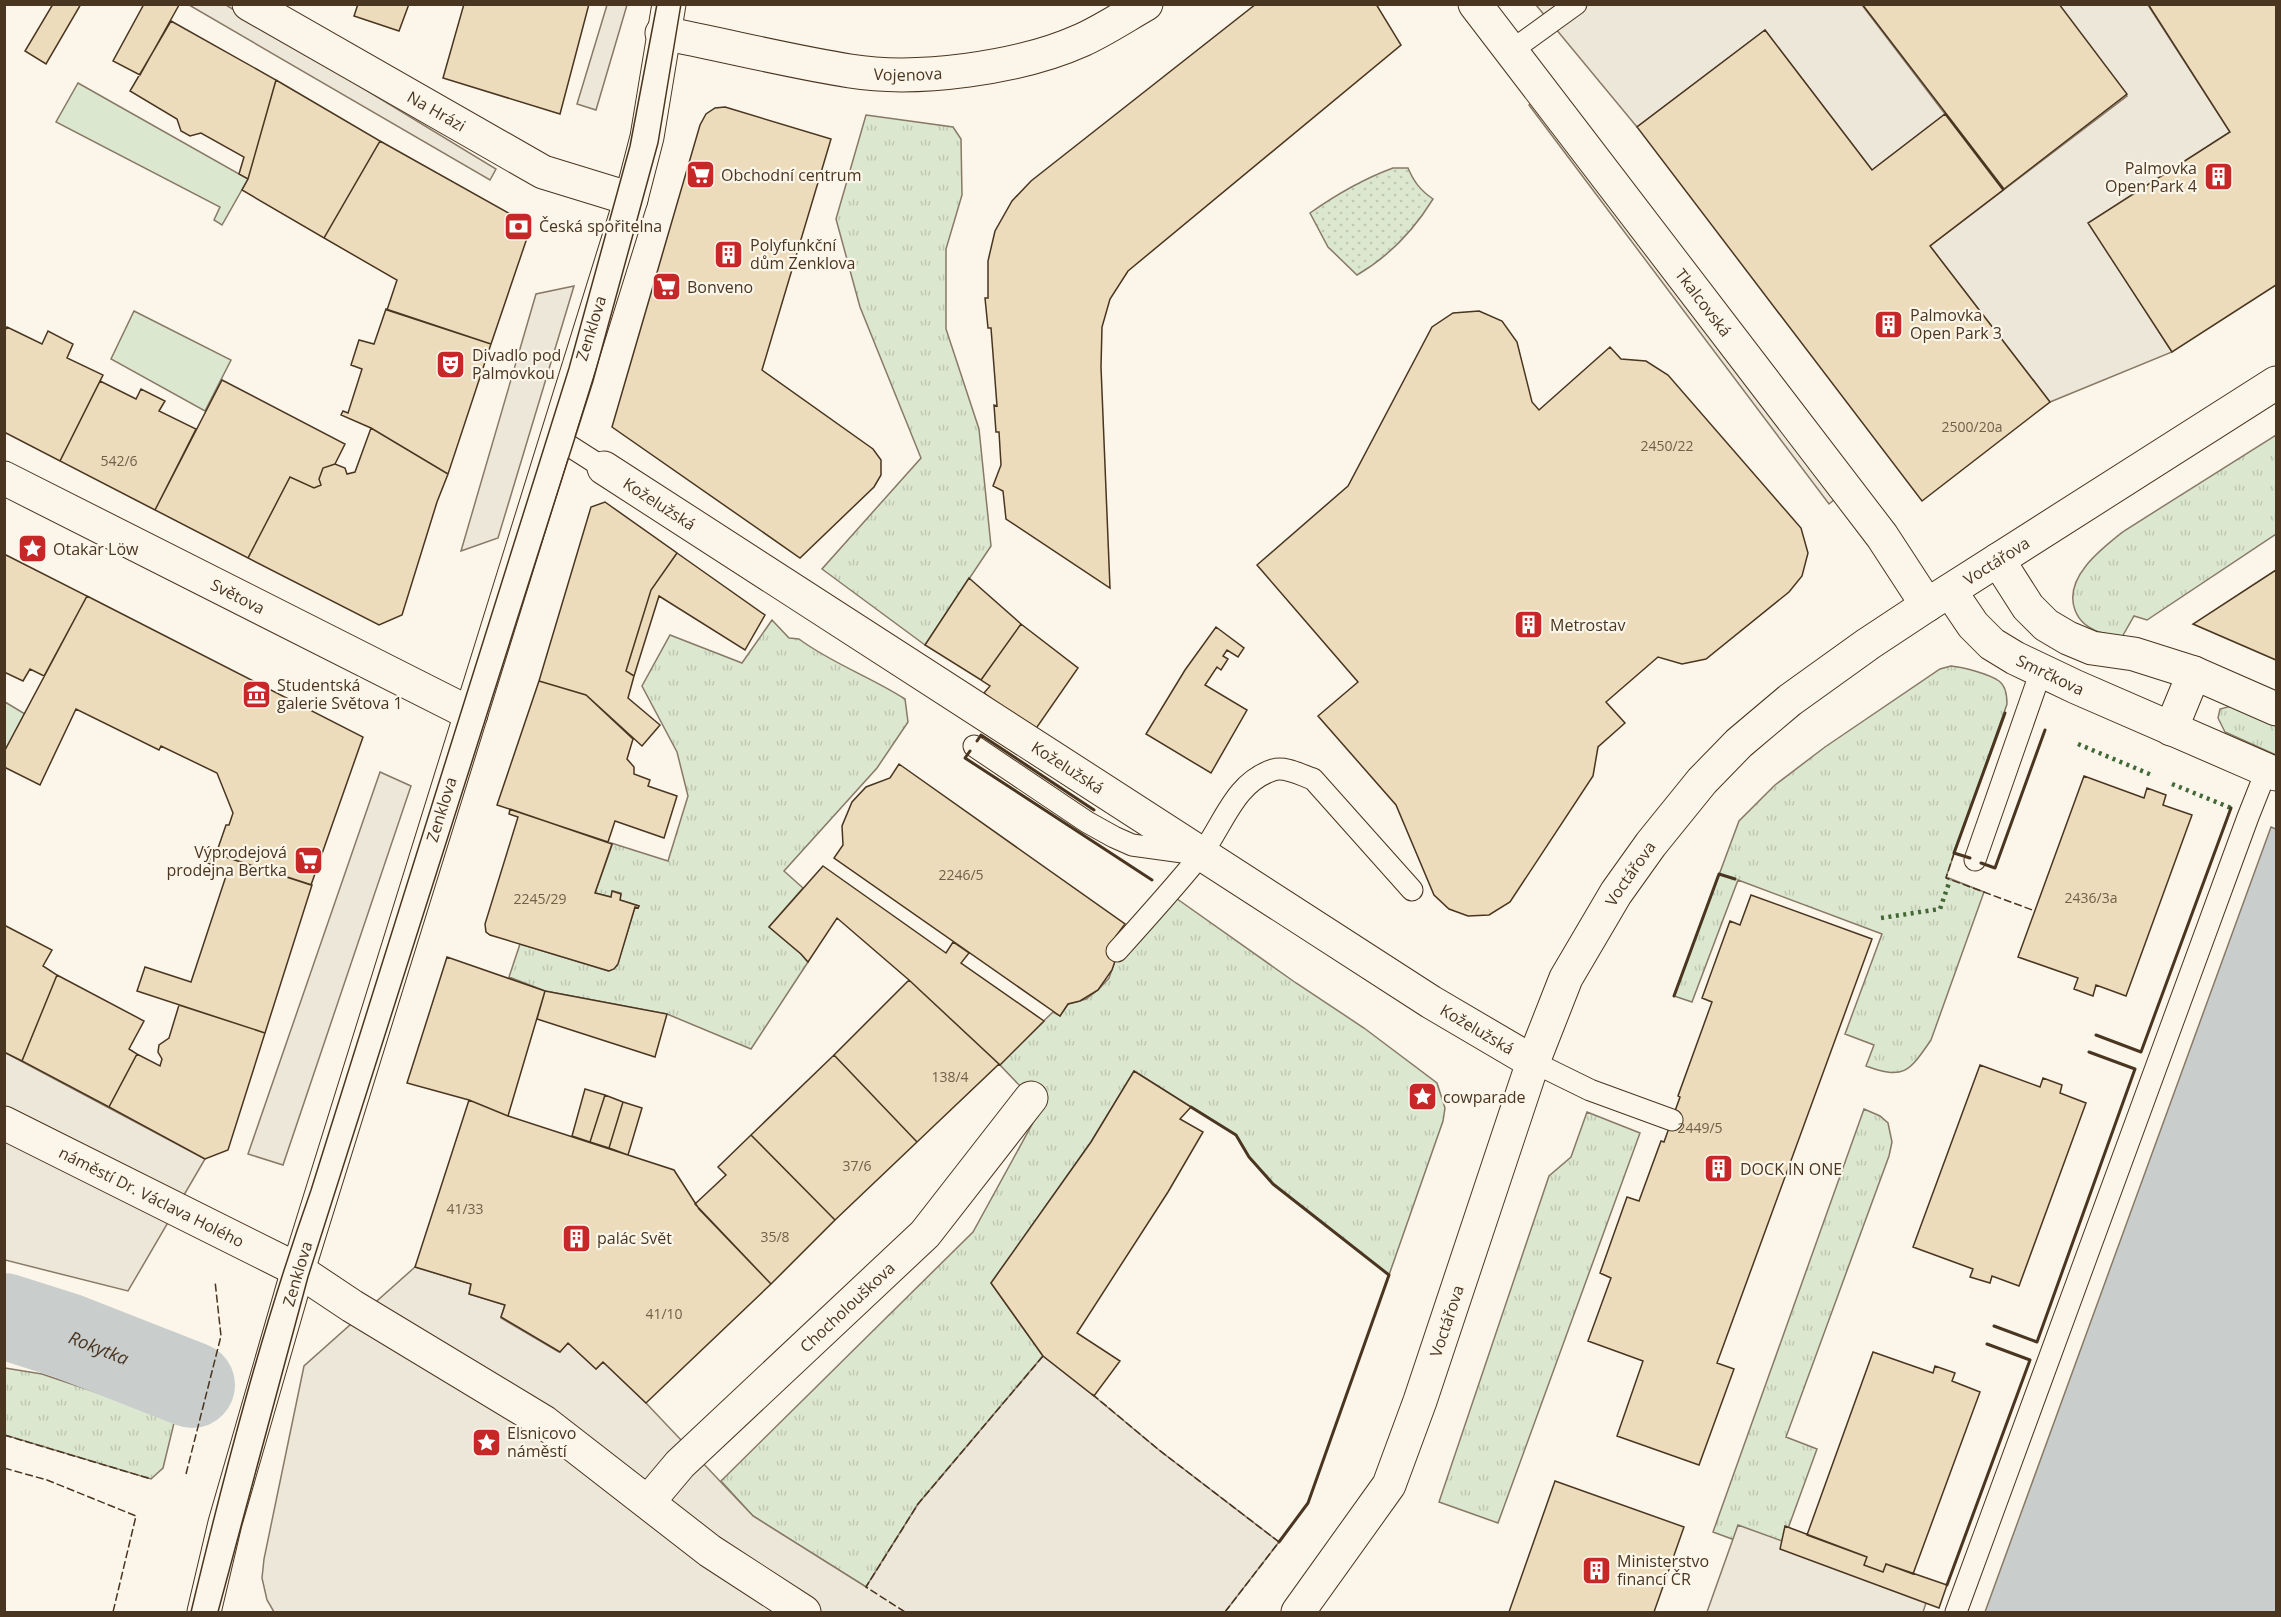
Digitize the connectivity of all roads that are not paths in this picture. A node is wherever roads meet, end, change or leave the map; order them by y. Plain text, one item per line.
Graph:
1 (249, 4) edge
2 (1146, 4) edge
3 (1475, 4) edge
4 (1576, 4) edge
5 (666, 19) edge
6 (1511, 51) junction
7 (631, 199) junction
8 (2277, 383) edge
9 (557, 438) junction
10 (604, 468) joint
11 (4, 478) edge
12 (1998, 560) junction
13 (1939, 598) junction
14 (2041, 671) junction
15 (2194, 673) junction
16 (2277, 709) edge
17 (471, 714) junction
18 (2171, 729) junction
19 (974, 746) dead end
20 (2272, 771) edge
21 (1201, 854) junction
22 (1975, 860) dead end
23 (1412, 890) dead end
24 (1117, 951) dead end
25 (1533, 1062) junction
26 (1031, 1098) dead end
27 (1672, 1120) dead end
28 (4, 1123) edge
29 (298, 1270) junction
30 (648, 1502) junction
31 (204, 1612) edge
32 (804, 1612) edge
33 (1298, 1612) edge
34 (1956, 1612) edge

1 - 7 street, Na Hrázi
2 - 5 street, Vojenova
3 - 6 street, Tkalcovská
4 - 6 lane
5 - 7 street, Zenklova
6 - 13 street, Tkalcovská
7 - 9 street, Zenklova
8 - 12 street, Voctářova
9 - 10 lane
9 - 17 street, Zenklova
10 - 21 street, Koželužská
11 - 17 street, Světova
12 - 13 street, Voctářova
12 - 15 street
13 - 14 street, Smrčkova
13 - 25 street, Voctářova
14 - 18 street, Smrčkova
14 - 22 lane
15 - 16 street
15 - 18 street
17 - 29 street, Zenklova
18 - 20 street, Smrčkova
19 - 21 lane
20 - 34 lane
21 - 23 lane
21 - 24 lane
21 - 25 street, Koželužská
25 - 27 lane
25 - 33 street, Voctářova
26 - 30 street, Chocholouškova
28 - 29 street, náměstí Dr. Václava Holého
29 - 30 street
29 - 31 street, Zenklova
30 - 32 street

